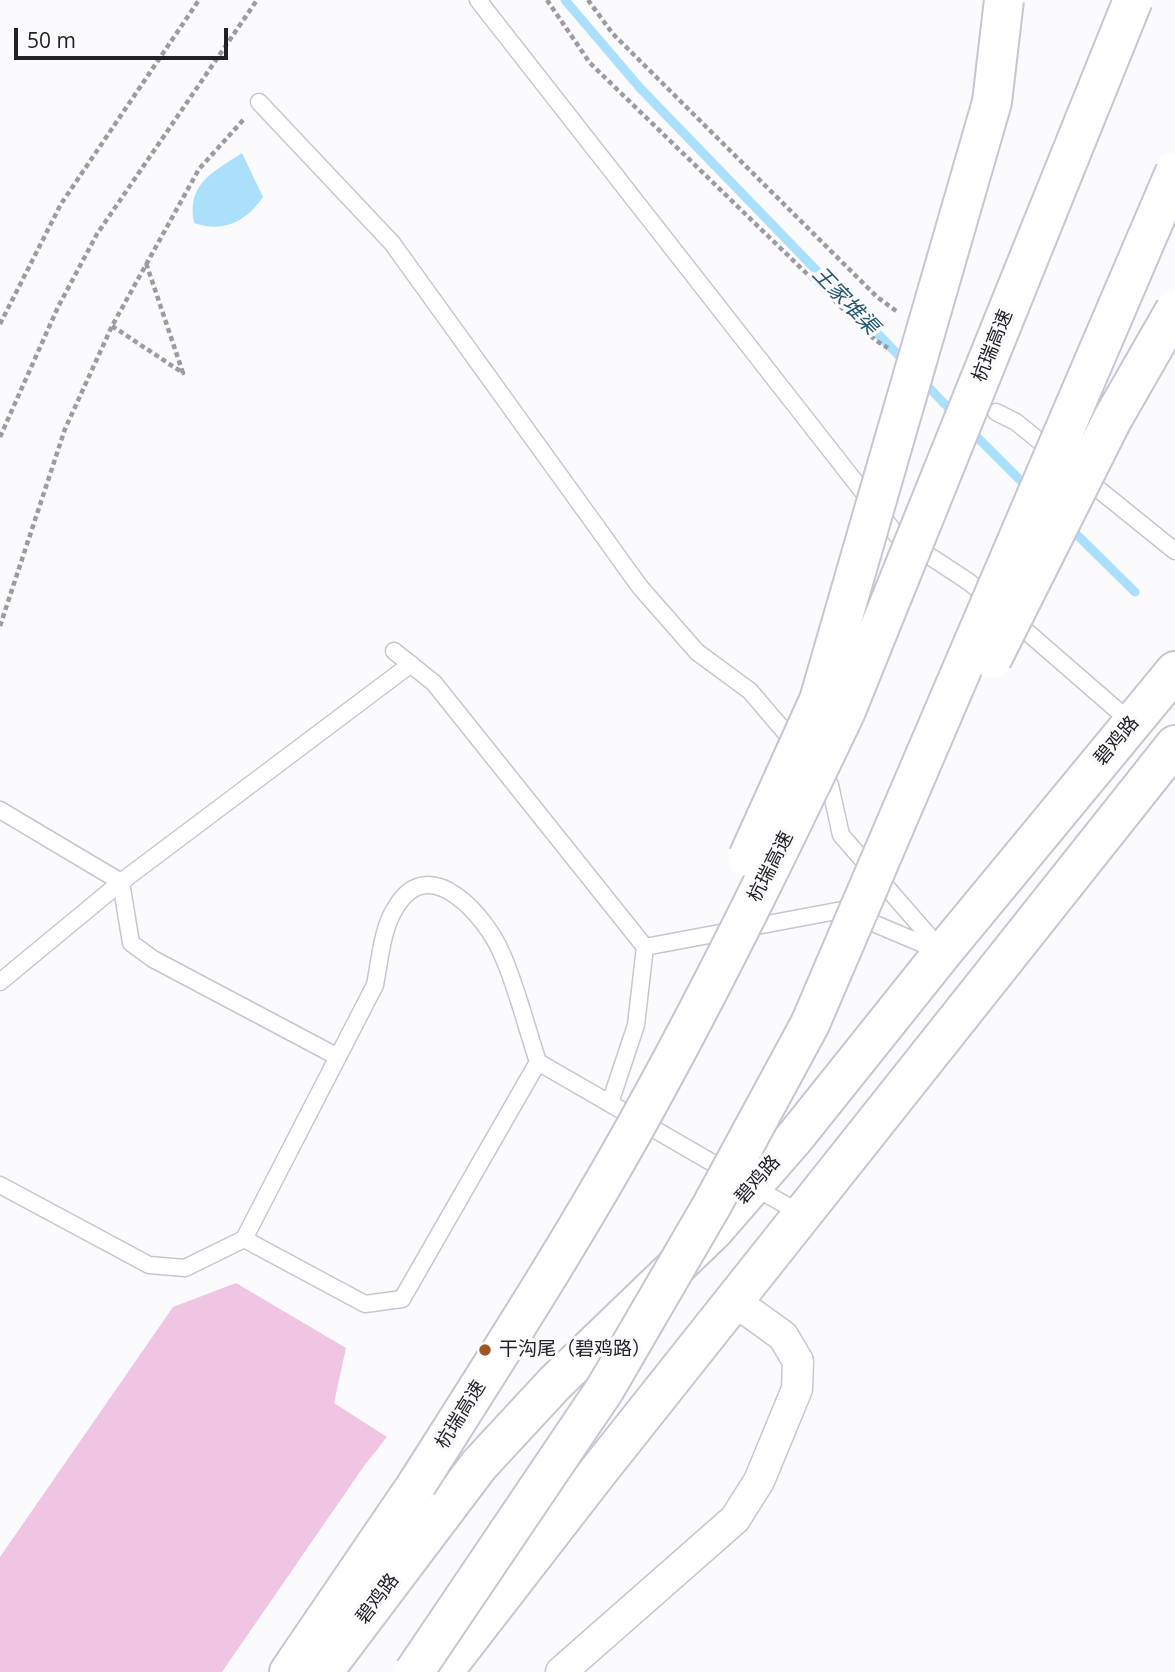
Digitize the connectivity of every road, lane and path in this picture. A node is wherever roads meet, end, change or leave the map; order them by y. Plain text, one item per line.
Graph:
1 (199, 0) edge
2 (257, 0) edge
3 (478, 0) edge
4 (547, 0) edge
5 (588, 0) edge
6 (1004, 0) edge
7 (1133, 0) edge
8 (259, 102) joint
9 (1175, 172) edge
10 (145, 262) junction
11 (1175, 310) edge
12 (907, 319) dead end
13 (0, 324) edge
14 (112, 326) junction
15 (875, 340) dead end
16 (996, 412) dead end
17 (0, 437) edge
18 (1175, 551) edge
19 (0, 626) edge
20 (394, 651) dead end
21 (411, 664) junction
22 (1175, 671) edge
23 (1133, 723) junction
24 (1175, 745) edge
25 (0, 810) edge
26 (121, 882) junction
27 (645, 947) junction
28 (943, 952) junction
29 (0, 982) edge
30 (810, 1024) junction
31 (338, 1057) junction
32 (538, 1062) junction
33 (610, 1103) junction
34 (0, 1185) edge
35 (752, 1186) junction
36 (802, 1214) junction
37 (244, 1239) junction
38 (733, 1300) junction
39 (417, 1484) junction
40 (289, 1672) edge
41 (323, 1672) edge
42 (414, 1672) edge
43 (443, 1672) edge
44 (561, 1672) edge

1 - 13 path
2 - 17 path
3 - 23 lane
4 - 15 path
5 - 12 path
6 - 39 highway, bridge
7 - 39 highway, 杭瑞高速, bridge
8 - 10 path
8 - 28 lane
9 - 30 highway, bridge
10 - 14 path
10 - 14 path
11 - 30 highway, bridge
14 - 19 path
16 - 18 lane
20 - 21 lane
21 - 26 lane
21 - 27 lane
22 - 23 highway, 碧鸡路
23 - 28 highway, 碧鸡路
24 - 36 highway
25 - 26 lane
26 - 29 lane
26 - 31 lane
27 - 28 lane
27 - 33 lane
28 - 35 highway, 碧鸡路
30 - 42 highway, bridge
31 - 32 lane
31 - 37 lane
32 - 33 lane
32 - 37 lane
33 - 35 lane
34 - 37 lane
35 - 36 lane
35 - 41 highway, 碧鸡路
36 - 38 highway
38 - 43 highway
38 - 44 street
39 - 40 highway, 杭瑞高速

